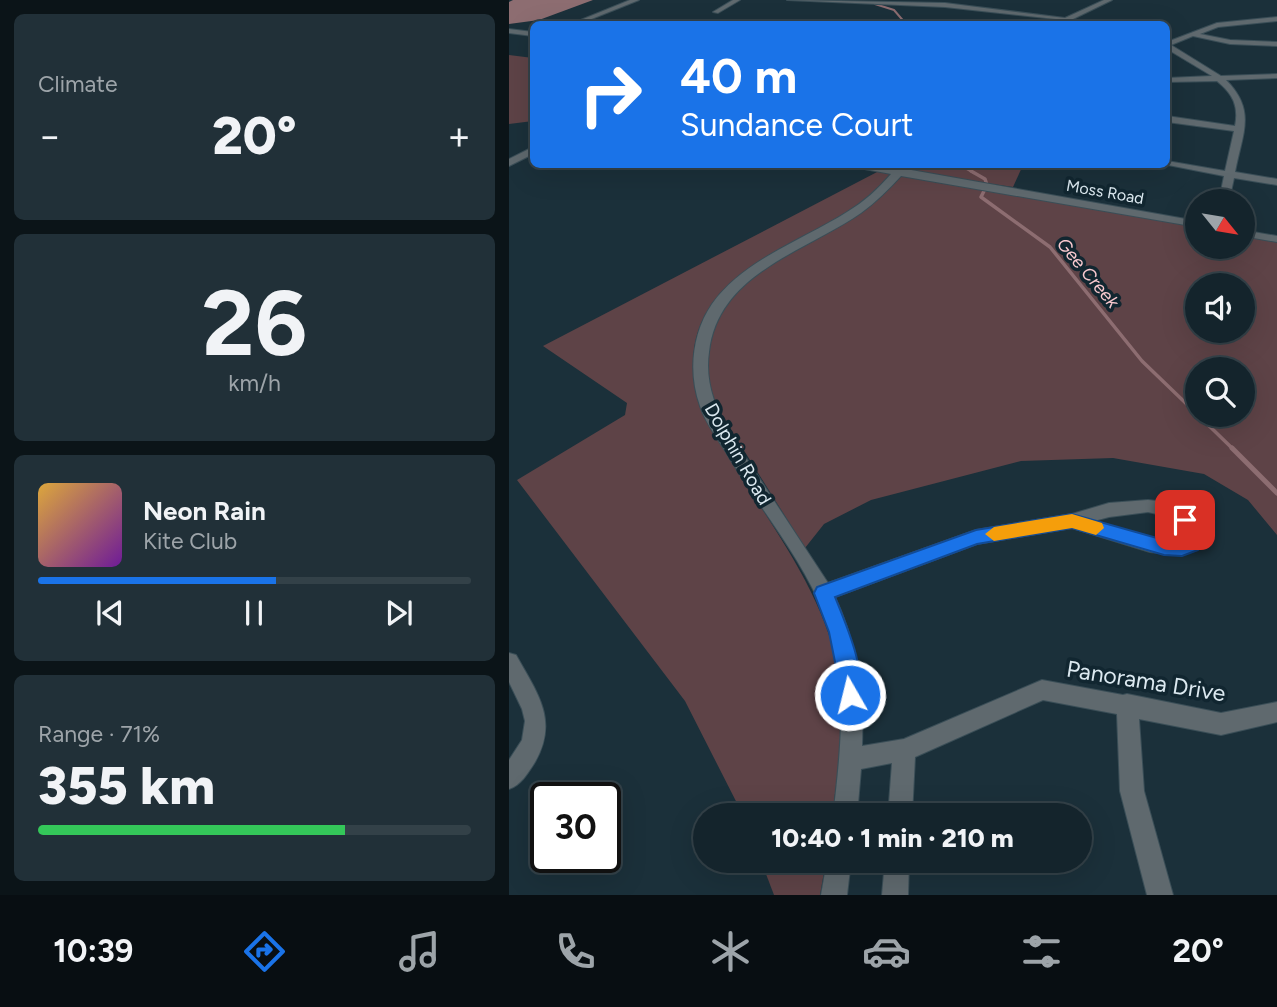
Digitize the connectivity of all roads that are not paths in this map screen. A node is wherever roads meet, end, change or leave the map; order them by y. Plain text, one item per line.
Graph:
1 (636, 0) edge
2 (737, 0) edge
3 (790, 0) edge
4 (1109, 0) edge
5 (1002, 3) dead end
6 (995, 10) junction
7 (605, 12) junction
8 (715, 12) dead end
9 (1256, 12) dead end
10 (1244, 13) dead end
11 (824, 14) edge
12 (627, 15) dead end
13 (1068, 18) junction
14 (1274, 19) edge
15 (1258, 20) junction
16 (582, 21) edge
17 (795, 21) edge
18 (1061, 21) edge
19 (1084, 21) edge
20 (509, 31) edge
21 (530, 34) edge
22 (1191, 34) junction
23 (1277, 44) edge
24 (1170, 47) edge
25 (1170, 49) edge
26 (1277, 76) edge
27 (1219, 79) junction
28 (1170, 80) edge
29 (1170, 119) edge
30 (1238, 129) junction
31 (530, 151) edge
32 (530, 158) edge
33 (512, 160) edge
34 (1170, 164) edge
35 (875, 168) edge
36 (900, 171) junction
37 (1229, 174) junction
38 (1277, 182) edge
39 (1226, 189) edge
40 (1185, 222) edge
41 (1255, 235) edge
42 (1277, 239) edge
43 (1072, 521) junction
44 (824, 593) junction
45 (509, 662) edge
46 (1127, 704) junction
47 (1277, 712) edge
48 (904, 750) junction
49 (852, 759) junction
50 (509, 778) edge
51 (847, 803) edge
52 (901, 803) edge
53 (837, 873) edge
54 (896, 873) edge
55 (834, 895) edge
56 (895, 895) edge
57 (1160, 895) edge

1 - 7 street
2 - 8 street
3 - 11 street
4 - 13 street
5 - 6 street
6 - 11 street
6 - 13 street
7 - 12 street
7 - 16 street
9 - 14 street
10 - 15 street
11 - 17 street
13 - 18 street
13 - 19 street
14 - 15 street
15 - 22 street
20 - 21 street
22 - 23 street
22 - 24 street
25 - 27 street
26 - 27 street
27 - 28 street
27 - 30 street
29 - 30 street
30 - 37 street
31 - 33 street
32 - 33 street
34 - 37 street
35 - 36 street, Moss Road
36 - 40 street, Moss Road
36 - 44 street, Dolphin Road
37 - 38 street
37 - 39 street
41 - 42 street
43 - 43 street
43 - 44 street
44 - 49 street, Dolphin Road
45 - 50 street
46 - 47 street, Panorama Drive
46 - 48 street, Panorama Drive
46 - 57 street
48 - 49 street, Panorama Drive
48 - 52 street
49 - 51 street, Dolphin Road
53 - 55 street
54 - 56 street

